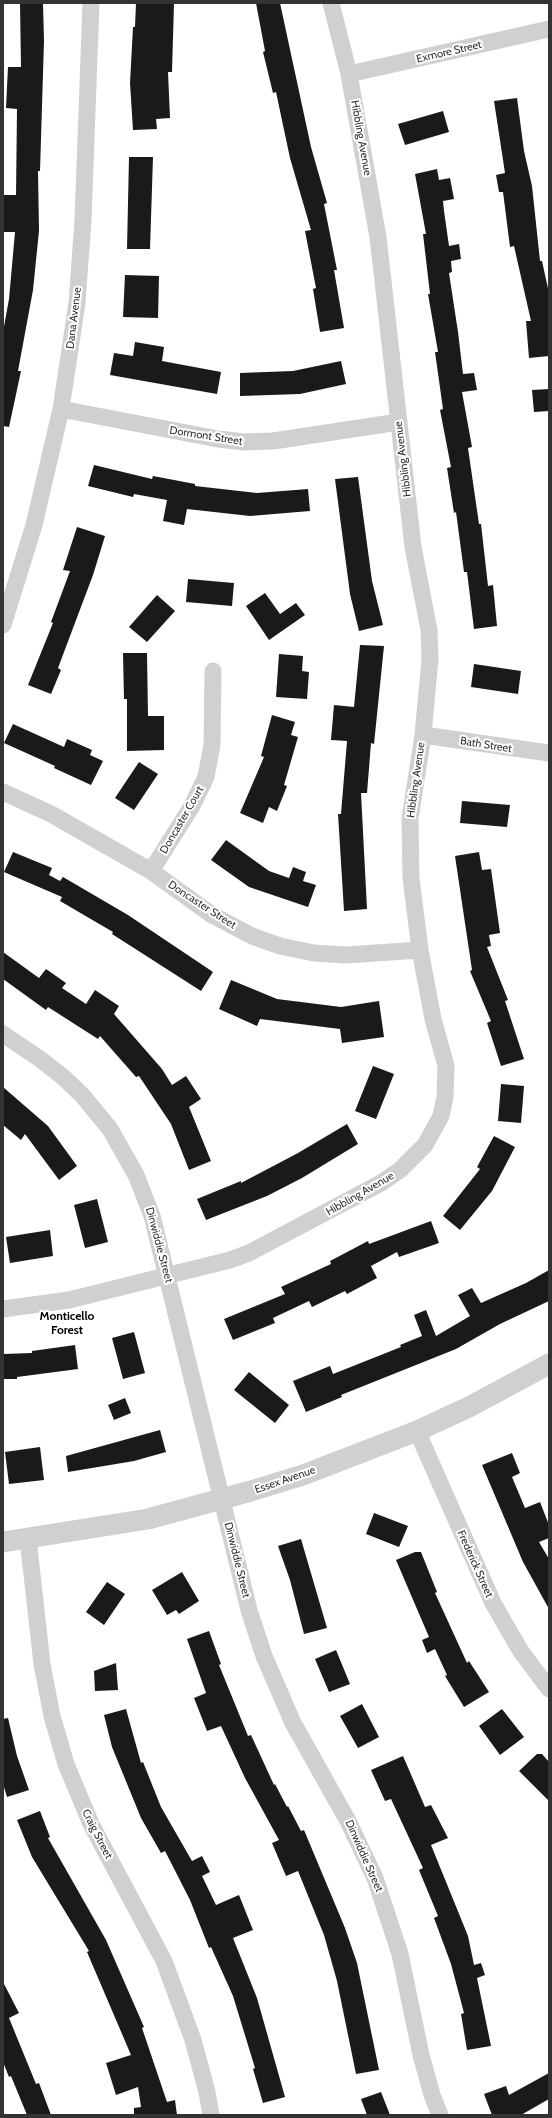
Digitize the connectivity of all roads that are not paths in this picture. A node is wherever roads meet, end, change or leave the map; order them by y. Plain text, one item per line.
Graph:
1 (91, 3) edge
2 (331, 3) edge
3 (549, 29) edge
4 (349, 74) junction
5 (61, 409) junction
6 (399, 422) junction
7 (3, 625) edge
8 (213, 671) dead end
9 (423, 735) junction
10 (549, 753) edge
11 (3, 792) edge
12 (151, 872) junction
13 (420, 950) junction
14 (3, 1034) edge
15 (167, 1275) junction
16 (3, 1309) edge
17 (549, 1364) edge
18 (417, 1430) junction
19 (222, 1499) junction
20 (28, 1539) junction
21 (3, 1542) edge
22 (549, 1689) edge
23 (212, 2115) edge
24 (440, 2115) edge

1 - 5 street, Dana Avenue
2 - 4 street, Hibbling Avenue
3 - 4 street, Exmore Street
4 - 6 street, Hibbling Avenue
5 - 6 street, Dormont Street
5 - 7 street, Dana Avenue
6 - 9 street, Hibbling Avenue
8 - 12 street, Doncaster Court
9 - 10 street, Bath Street
9 - 13 street, Hibbling Avenue
11 - 12 street, Doncaster Street
12 - 13 street, Doncaster Street
13 - 15 street, Hibbling Avenue
14 - 15 street, Dinwiddie Street
15 - 16 street, Hibbling Avenue
15 - 19 street, Dinwiddie Street
17 - 18 street, Essex Avenue
18 - 19 street, Essex Avenue
18 - 22 street, Frederick Street
19 - 20 street, Essex Avenue
19 - 24 street, Dinwiddie Street
20 - 21 street, Essex Avenue
20 - 23 street, Craig Street

